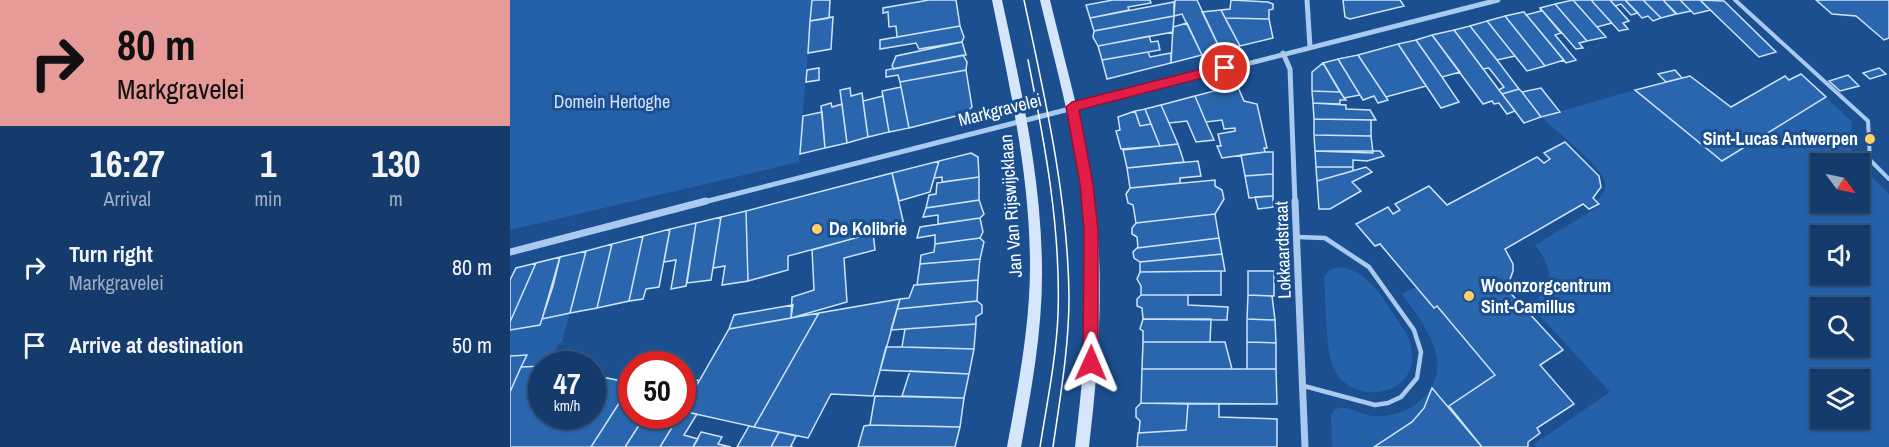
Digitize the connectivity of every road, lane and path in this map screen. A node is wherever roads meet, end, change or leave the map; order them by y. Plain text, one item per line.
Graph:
1 (997, 0) edge
2 (1045, 0) edge
3 (1307, 0) edge
4 (1498, 0) edge
5 (1735, 0) edge
6 (1310, 46) junction
7 (1283, 53) junction
8 (1072, 107) junction
9 (1022, 119) junction
10 (1889, 179) edge
11 (1297, 237) junction
12 (510, 252) edge
13 (1304, 387) junction
14 (1014, 447) edge
15 (1082, 447) edge
16 (1305, 447) edge

1 - 9 main road, Jan Van Rijswijcklaan
2 - 8 main road
3 - 6 street
4 - 6 street, Markgravelei
5 - 10 lane
6 - 7 street, Markgravelei
7 - 8 street, Markgravelei
7 - 11 street, Lokkaardstraat
8 - 9 street, Markgravelei
8 - 15 main road
9 - 12 street, Markgravelei
9 - 14 main road, Jan Van Rijswijcklaan
11 - 13 street, Lokkaardstraat
11 - 13 lane
13 - 16 street, Lokkaardstraat

